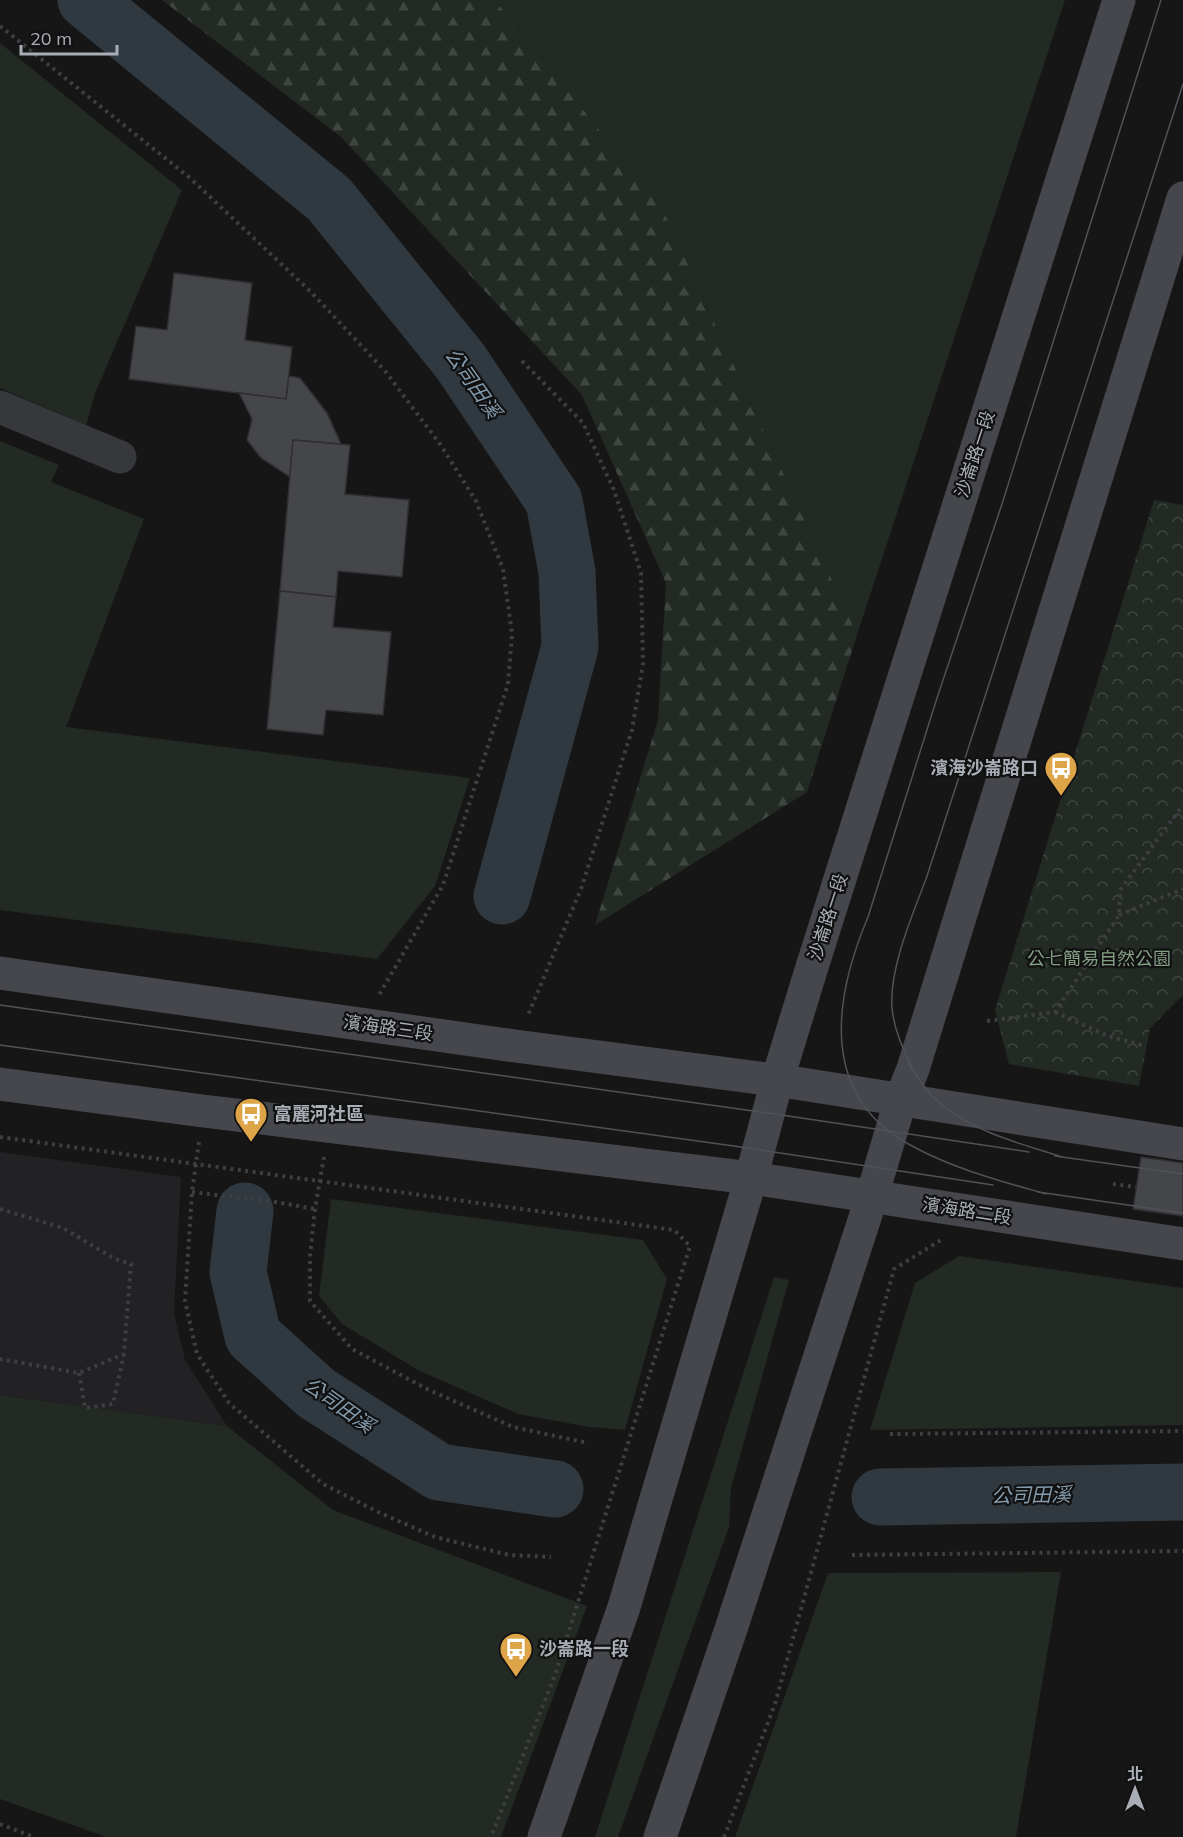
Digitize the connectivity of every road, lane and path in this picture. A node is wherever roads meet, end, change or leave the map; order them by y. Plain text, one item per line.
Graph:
1 (1119, 0) edge
2 (0, 26) edge
3 (1183, 198) edge
4 (522, 361) dead end
5 (0, 407) edge
6 (120, 457) dead end
7 (1183, 805) edge
8 (1183, 890) edge
9 (1119, 915) junction
10 (0, 973) edge
11 (1055, 1012) junction
12 (987, 1021) dead end
13 (362, 1024) junction
14 (515, 1046) junction
15 (1145, 1047) dead end
16 (777, 1081) junction
17 (0, 1084) edge
18 (901, 1099) junction
19 (203, 1111) junction
20 (328, 1127) junction
21 (0, 1137) edge
22 (1183, 1144) edge
23 (195, 1164) junction
24 (751, 1178) junction
25 (319, 1182) junction
26 (1113, 1184) dead end
27 (1136, 1187) dead end
28 (192, 1192) junction
29 (872, 1196) junction
30 (0, 1209) edge
31 (315, 1209) junction
32 (941, 1240) dead end
33 (1183, 1244) edge
34 (124, 1354) junction
35 (0, 1359) edge
36 (79, 1373) junction
37 (1183, 1431) edge
38 (890, 1434) dead end
39 (588, 1443) dead end
40 (1183, 1551) edge
41 (852, 1555) dead end
42 (551, 1557) dead end
43 (0, 1824) edge
44 (34, 1837) edge
45 (491, 1837) edge
46 (544, 1837) edge
47 (660, 1837) edge
48 (724, 1837) edge

1 - 16 street, 沙崙路一段
2 - 13 path
3 - 18 street
4 - 14 path
5 - 6 street
7 - 9 path
8 - 9 path
9 - 11 path
10 - 13 street, 濱海路三段
11 - 12 path
11 - 15 path
13 - 14 street, 濱海路三段
14 - 16 street, 濱海路三段
16 - 18 street, 濱海路三段
16 - 24 street, 沙崙路一段
17 - 19 street
18 - 22 street
18 - 29 street
19 - 20 street
19 - 23 path
20 - 24 street
20 - 25 path
21 - 23 path
23 - 25 path
23 - 28 path
24 - 29 street, 濱海路二段
24 - 46 street, 沙崙路一段
25 - 31 path
25 - 45 path
26 - 27 path
28 - 31 path
28 - 42 path
29 - 33 street, 濱海路二段
29 - 47 street
30 - 34 path
31 - 39 path
32 - 48 path
34 - 36 path
34 - 36 path
35 - 36 path
37 - 38 path
40 - 41 path
43 - 44 path

